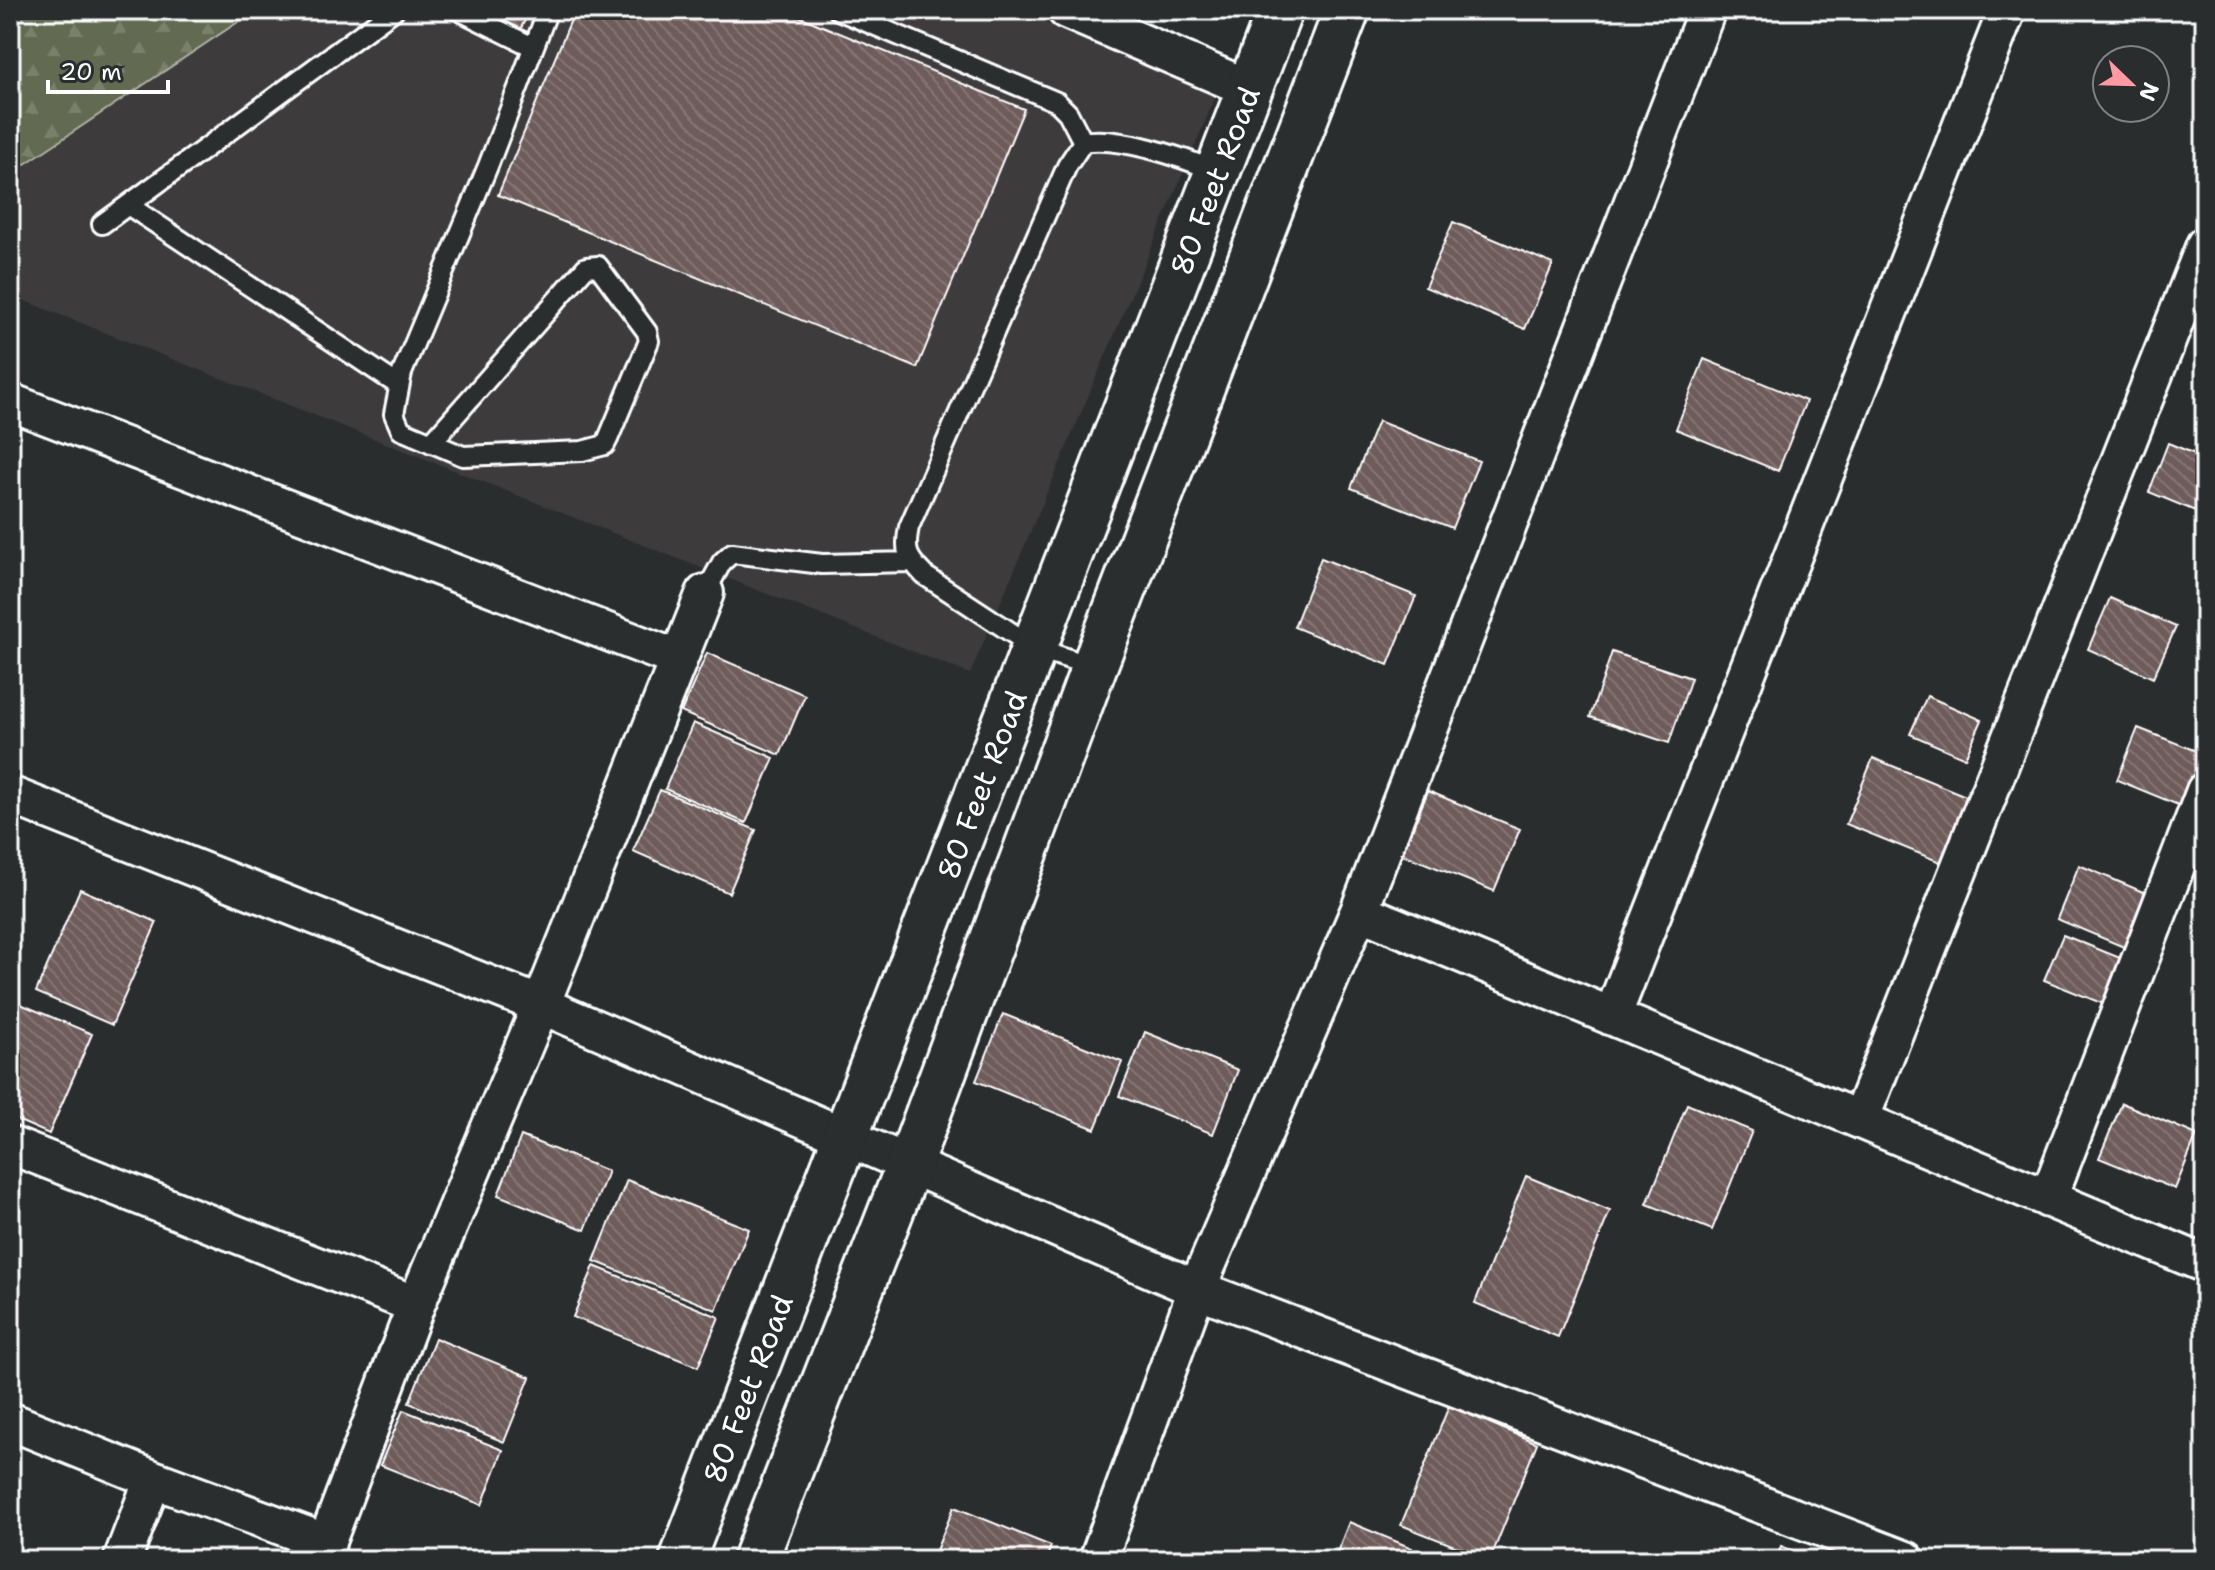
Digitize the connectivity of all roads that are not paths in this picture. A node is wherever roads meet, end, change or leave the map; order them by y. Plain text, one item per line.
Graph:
1 (394, 10) edge
2 (458, 10) edge
3 (548, 10) edge
4 (838, 10) edge
5 (1066, 10) edge
6 (1280, 10) edge
7 (1347, 10) edge
8 (1707, 10) edge
9 (2007, 10) edge
10 (533, 47) junction
11 (1250, 89) junction
12 (1083, 142) junction
13 (1218, 172) junction
14 (128, 205) junction
15 (102, 224) dead end
16 (2205, 245) edge
17 (398, 385) junction
18 (10, 402) edge
19 (431, 443) junction
20 (912, 562) junction
21 (705, 593) joint
22 (1035, 648) junction
23 (678, 659) junction
24 (1094, 667) junction
25 (2205, 791) edge
26 (10, 795) edge
27 (1359, 911) junction
28 (541, 1005) junction
29 (1612, 1017) junction
30 (1860, 1120) junction
31 (845, 1137) junction
32 (10, 1145) edge
33 (909, 1165) junction
34 (2048, 1199) junction
35 (2205, 1264) edge
36 (1197, 1289) junction
37 (416, 1305) junction
38 (11, 1424) edge
39 (153, 1479) junction
40 (324, 1552) edge
41 (122, 1560) edge
42 (682, 1560) edge
43 (755, 1560) edge
44 (1098, 1560) edge
45 (1906, 1560) edge

1 - 14 lane
2 - 10 lane
3 - 10 lane
4 - 12 lane
5 - 11 street
6 - 11 main road, 80 Feet Road
7 - 24 main road, 80 Feet Road
8 - 27 street
9 - 29 street
10 - 17 lane
11 - 13 main road, 80 Feet Road
12 - 13 lane
12 - 20 lane
13 - 22 main road, 80 Feet Road
14 - 15 lane
14 - 17 lane
16 - 30 street
17 - 19 lane
18 - 23 street
19 - 19 lane
20 - 21 lane
20 - 22 lane
21 - 23 street
22 - 24 lane
22 - 31 main road, 80 Feet Road
23 - 28 street
24 - 33 main road, 80 Feet Road
25 - 34 street
26 - 28 street
27 - 29 street
27 - 36 street
28 - 31 street
28 - 37 street
29 - 30 street
30 - 34 street
31 - 33 street
31 - 42 main road, 80 Feet Road
32 - 37 street
33 - 36 street
33 - 43 main road, 80 Feet Road
34 - 35 street
36 - 44 street
36 - 45 street
37 - 40 street
38 - 39 street
39 - 40 street
39 - 41 street

